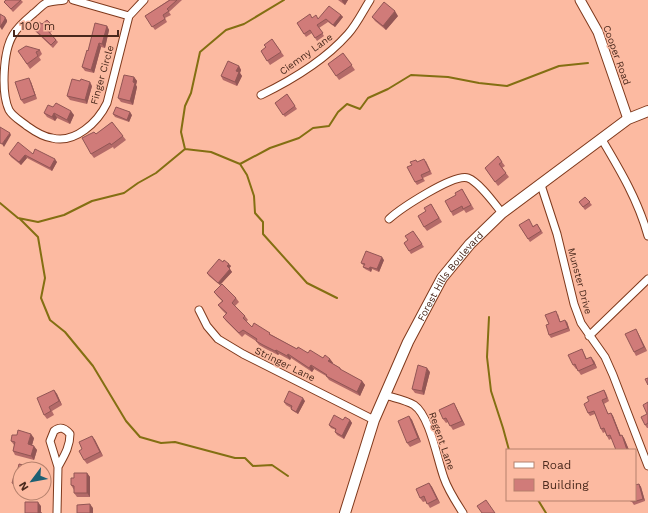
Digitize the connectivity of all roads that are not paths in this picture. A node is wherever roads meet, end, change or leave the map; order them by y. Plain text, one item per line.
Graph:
1 (64, 0) edge
2 (73, 0) edge
3 (144, 0) edge
4 (370, 0) edge
5 (580, 0) edge
6 (129, 16) junction
7 (261, 95) dead end
8 (648, 111) edge
9 (628, 119) junction
10 (601, 138) junction
11 (541, 185) junction
12 (502, 213) junction
13 (389, 219) dead end
14 (648, 236) edge
15 (648, 279) edge
16 (199, 310) dead end
17 (589, 336) junction
18 (385, 395) junction
19 (374, 420) junction
20 (648, 466) edge
21 (58, 467) junction
22 (57, 513) edge
23 (345, 513) edge
24 (463, 513) edge

1 - 6 street, Finger Circle
2 - 6 street
3 - 6 street
4 - 7 street, Ciemny Lane
5 - 9 street, Cooper Road
8 - 9 main road, Forest Hills Boulevard
9 - 10 main road, Forest Hills Boulevard
10 - 11 main road, Forest Hills Boulevard
10 - 14 street
11 - 12 main road, Forest Hills Boulevard
11 - 17 street, Munster Drive
12 - 13 street
12 - 18 main road, Forest Hills Boulevard
15 - 17 street
16 - 19 street, Stringer Lane
17 - 20 street, Munster Drive
18 - 19 main road, Forest Hills Boulevard
18 - 24 street, Regent Lane
19 - 23 main road, Forest Hills Boulevard
21 - 21 street
21 - 22 street

